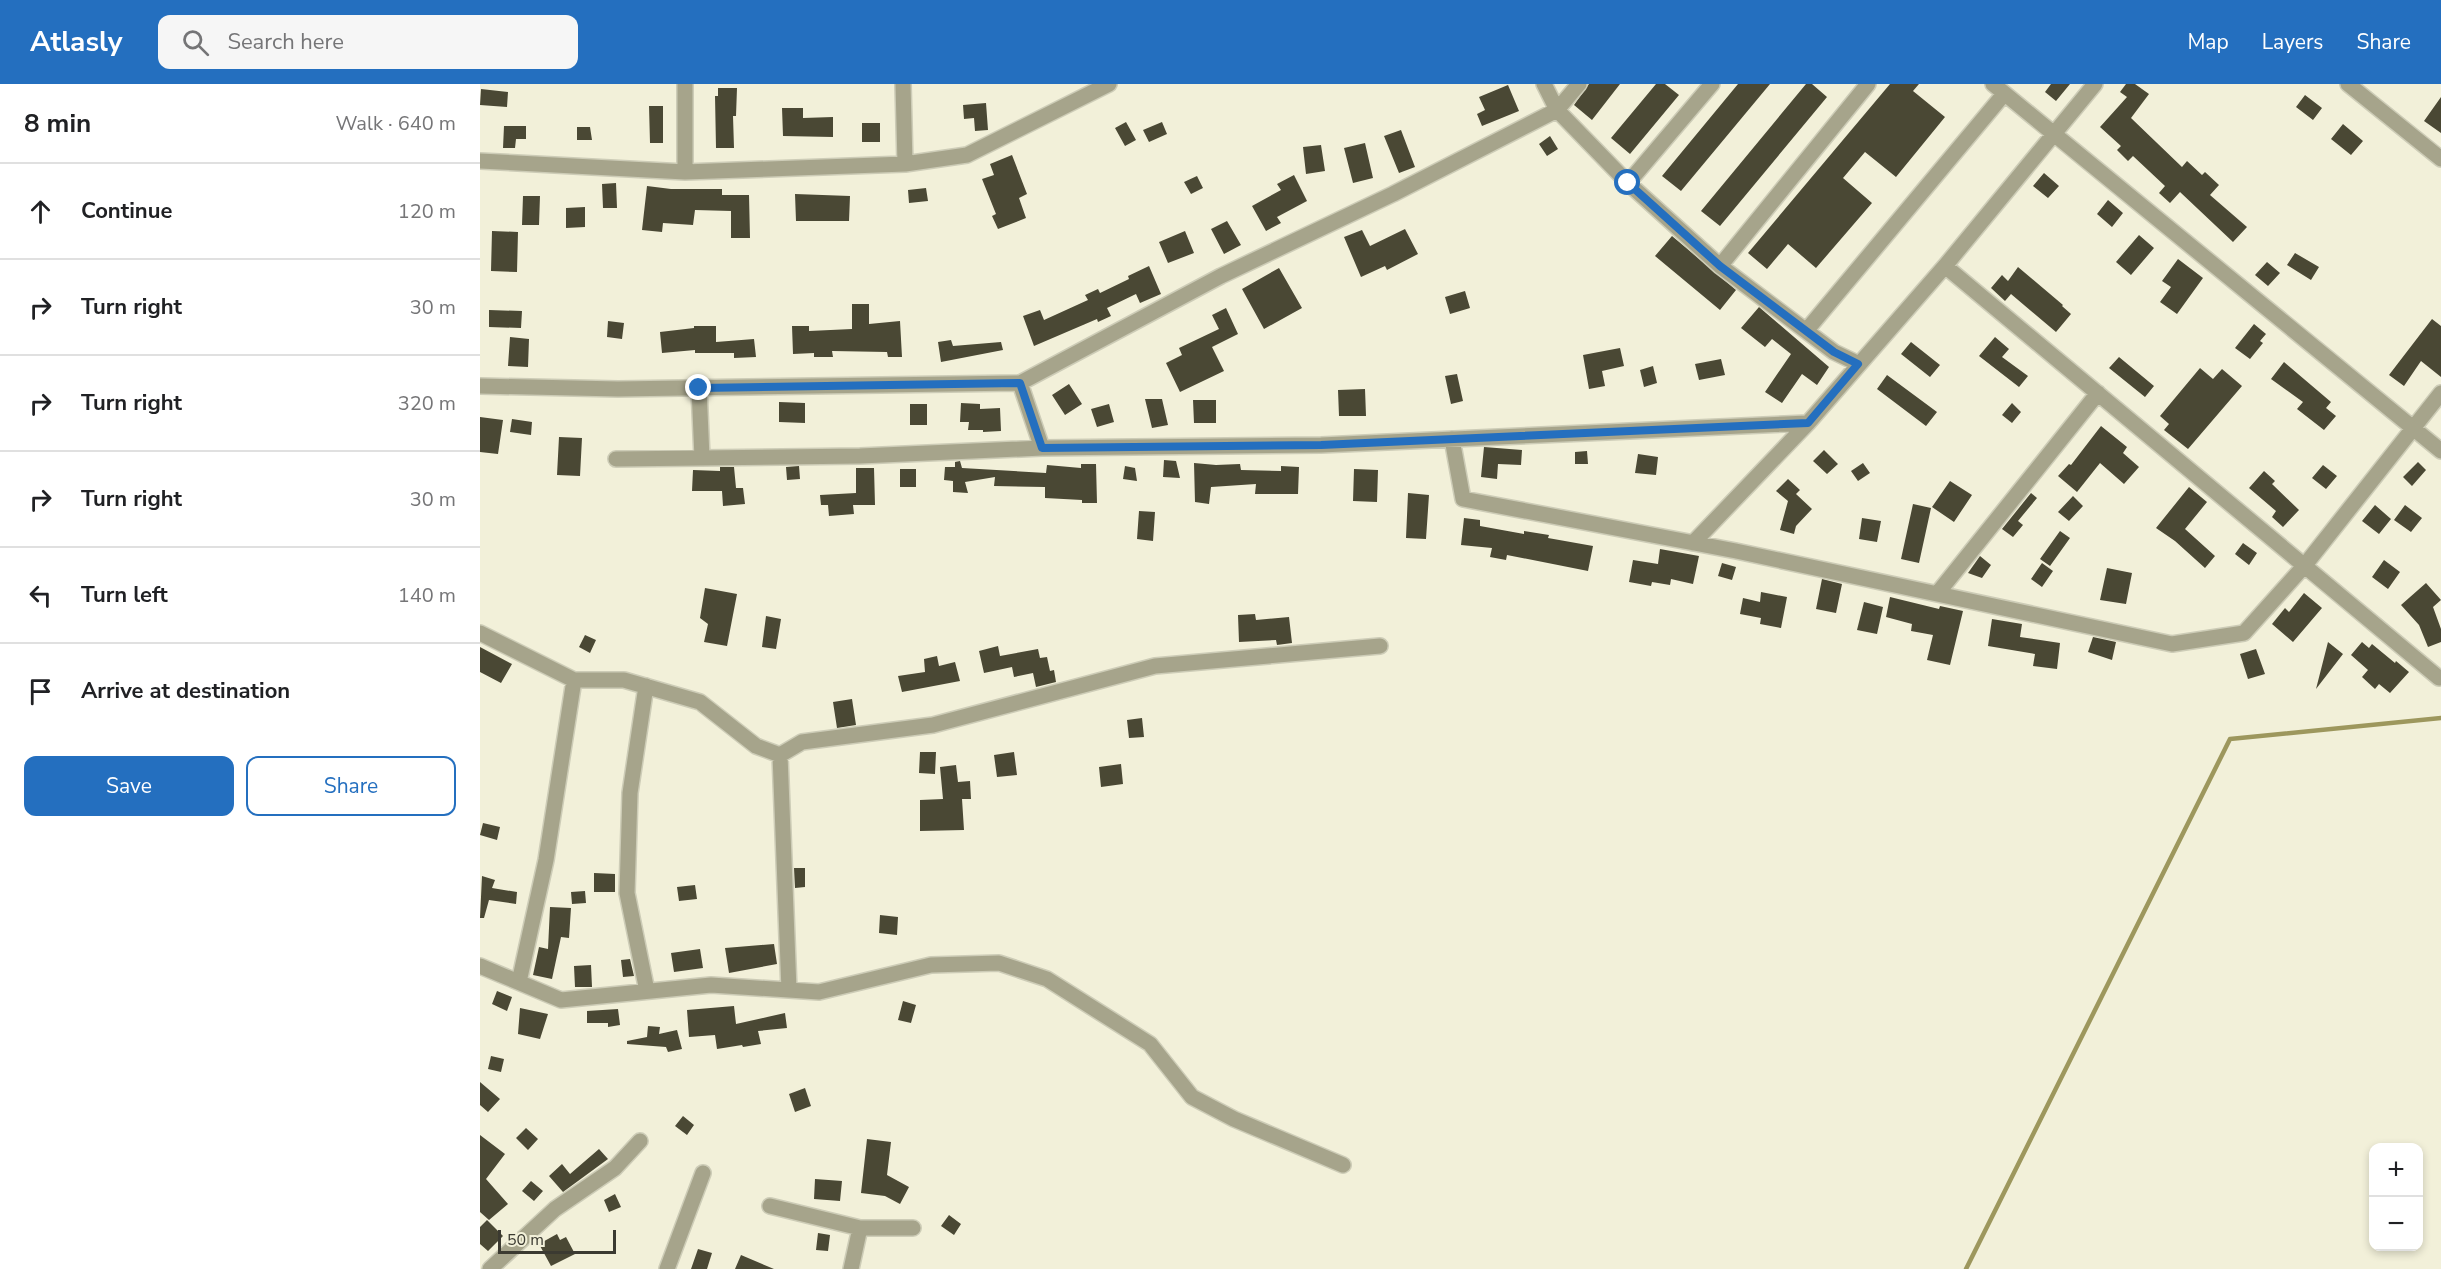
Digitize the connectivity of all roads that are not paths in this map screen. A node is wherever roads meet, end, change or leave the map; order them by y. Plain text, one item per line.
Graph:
1 (685, 84) edge
2 (903, 84) edge
3 (1109, 84) edge
4 (1544, 84) edge
5 (1579, 84) edge
6 (1712, 84) edge
7 (1868, 84) edge
8 (2095, 84) edge
9 (2348, 84) edge
10 (1999, 89) edge
11 (1557, 110) junction
12 (2052, 135) junction
13 (2441, 159) edge
14 (480, 161) edge
15 (905, 164) junction
16 (685, 172) junction
17 (1628, 183) junction
18 (1720, 266) junction
19 (1945, 266) junction
20 (1806, 331) junction
21 (1858, 364) junction
22 (1020, 383) junction
23 (480, 386) edge
24 (699, 388) junction
25 (2098, 393) junction
26 (2441, 393) edge
27 (1808, 423) junction
28 (2412, 428) junction
29 (1452, 439) junction
30 (1042, 448) junction
31 (2441, 451) edge
32 (702, 458) junction
33 (616, 459) dead end
34 (1693, 543) junction
35 (2306, 565) junction
36 (1937, 594) junction
37 (480, 633) edge
38 (1380, 646) dead end
39 (2439, 678) dead end
40 (574, 680) junction
41 (645, 686) junction
42 (780, 755) junction
43 (480, 966) edge
44 (519, 982) junction
45 (789, 990) junction
46 (647, 991) junction
47 (640, 1141) dead end
48 (1343, 1165) dead end
49 (703, 1173) dead end
50 (770, 1206) dead end
51 (860, 1228) junction
52 (914, 1228) dead end
53 (489, 1266) edge
54 (667, 1269) edge
55 (851, 1269) edge

1 - 16 street
2 - 15 street
3 - 15 street
4 - 11 street
5 - 11 street
6 - 17 street
7 - 18 street
8 - 12 street
9 - 13 street
10 - 12 street
10 - 20 street
11 - 17 street
11 - 22 street
12 - 19 street
12 - 28 street
14 - 16 street
15 - 16 street
17 - 18 street
18 - 20 street
19 - 21 street
19 - 25 street
20 - 21 street
21 - 27 street
22 - 24 street
22 - 30 street
23 - 24 street
24 - 32 street
25 - 35 street
25 - 36 street
26 - 28 street
27 - 29 street
27 - 34 street
28 - 31 street
28 - 35 street
29 - 30 street
29 - 34 street
30 - 32 street
32 - 33 street
34 - 36 street
35 - 36 street
35 - 39 street
37 - 40 street
38 - 42 street
40 - 41 street
40 - 44 street
41 - 42 street
41 - 46 street
42 - 45 street
43 - 44 street
44 - 46 street
45 - 46 street
45 - 48 street
47 - 53 street
49 - 54 street
50 - 51 street
51 - 52 street
51 - 55 street

